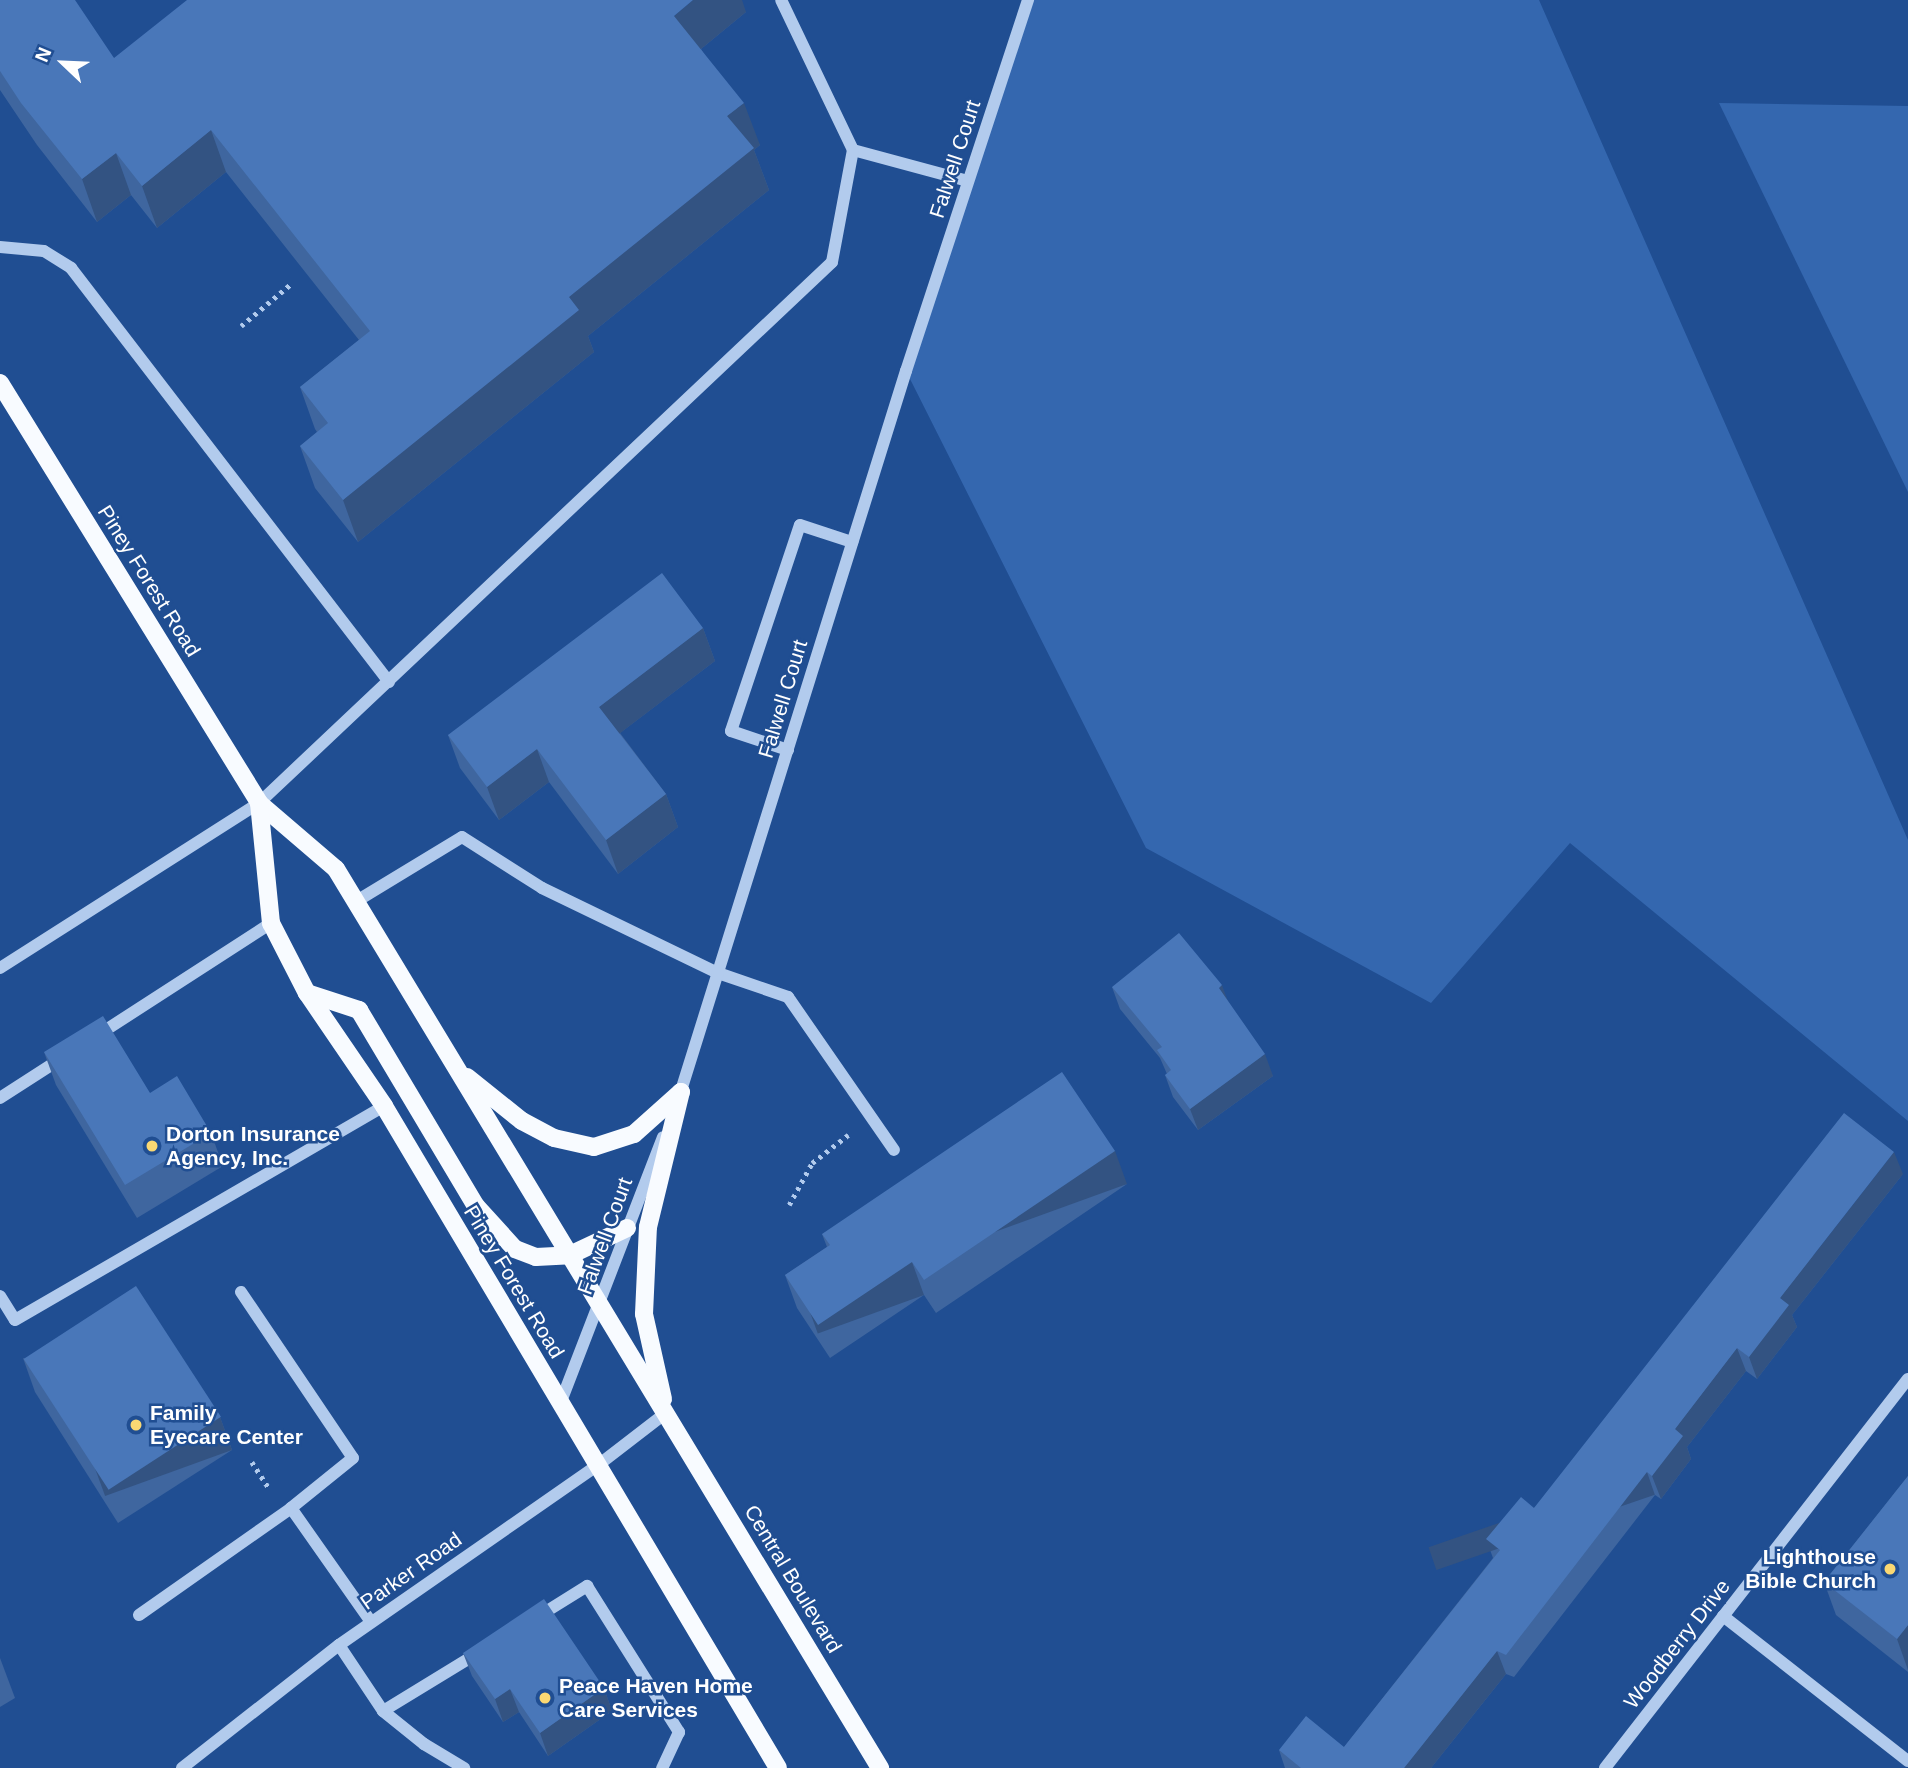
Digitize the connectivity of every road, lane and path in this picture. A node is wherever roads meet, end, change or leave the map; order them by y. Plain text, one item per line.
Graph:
1 (782, 0) edge
2 (1028, 0) edge
3 (853, 150) junction
4 (968, 181) junction
5 (0, 247) edge
6 (292, 283) dead end
7 (242, 326) dead end
8 (0, 383) edge
9 (852, 542) junction
10 (388, 681) junction
11 (788, 750) junction
12 (259, 803) junction
13 (355, 902) junction
14 (271, 923) junction
15 (0, 968) edge
16 (718, 973) junction
17 (307, 993) junction
18 (456, 1068) junction
19 (681, 1092) junction
20 (0, 1098) edge
21 (384, 1106) junction
22 (871, 1117) junction
23 (894, 1150) dead end
24 (789, 1205) dead end
25 (627, 1228) junction
26 (570, 1255) junction
27 (241, 1292) dead end
28 (0, 1296) edge
29 (601, 1305) junction
30 (1908, 1378) edge
31 (560, 1404) junction
32 (667, 1412) junction
33 (597, 1466) junction
34 (291, 1508) junction
35 (139, 1615) dead end
36 (1723, 1616) junction
37 (531, 1621) edge
38 (371, 1622) junction
39 (496, 1642) edge
40 (339, 1645) junction
41 (383, 1711) junction
42 (1908, 1761) edge
43 (182, 1768) edge
44 (464, 1768) edge
45 (662, 1768) edge
46 (778, 1768) edge
47 (880, 1768) edge
48 (1605, 1768) edge

1 - 3 street
2 - 4 street, Falwell Court
3 - 4 street
3 - 10 street
4 - 9 street, Falwell Court
5 - 10 street
6 - 7 path
8 - 12 main road, Piney Forest Road
9 - 11 street, Falwell Court
9 - 11 street
10 - 12 street
11 - 16 street, Falwell Court
12 - 13 main road, Piney Forest Road
12 - 14 main road, Piney Forest Road
12 - 15 street
13 - 16 street
13 - 18 main road, Piney Forest Road
14 - 17 main road, Piney Forest Road
14 - 20 street
16 - 19 street, Falwell Court
16 - 22 street
17 - 21 main road, Piney Forest Road
17 - 26 main road
18 - 19 main road
18 - 26 main road, Piney Forest Road
19 - 25 street, Falwell Court
19 - 32 main road
21 - 28 street
21 - 31 main road, Piney Forest Road
22 - 23 street
22 - 24 path
25 - 26 main road
25 - 29 street, Falwell Court
26 - 29 main road, Piney Forest Road
27 - 34 street
29 - 31 street, Falwell Court
29 - 32 main road, Piney Forest Road
30 - 36 street, Woodberry Drive
31 - 33 main road, Piney Forest Road
32 - 33 street, Parker Road
32 - 47 main road, Central Boulevard
33 - 38 street, Parker Road
33 - 46 main road, Piney Forest Road
34 - 35 street
34 - 38 street
36 - 42 street
36 - 48 street, Woodberry Drive
37 - 45 street
38 - 40 street, Parker Road
39 - 41 street
40 - 41 street
40 - 43 street, Parker Road
41 - 44 street

